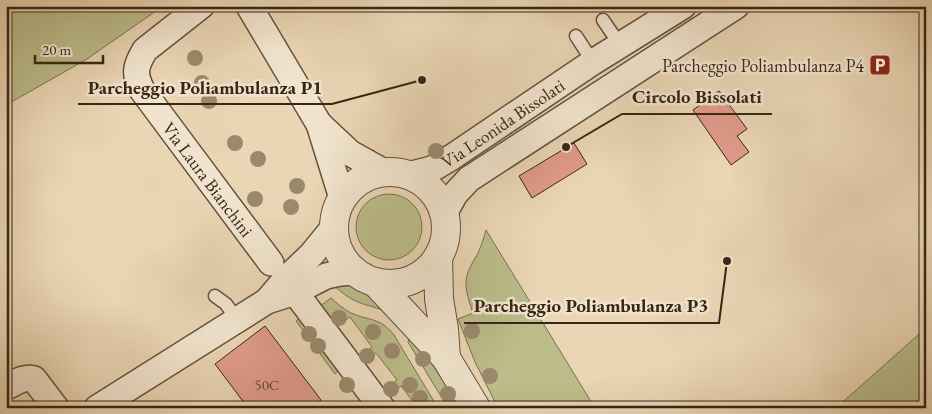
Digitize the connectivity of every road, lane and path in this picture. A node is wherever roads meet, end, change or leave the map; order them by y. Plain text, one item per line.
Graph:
1 (202, 6) edge
2 (248, 6) edge
3 (683, 6) edge
4 (736, 6) edge
5 (603, 20) dead end
6 (576, 36) dead end
7 (620, 45) junction
8 (593, 62) junction
9 (591, 101) junction
10 (319, 124) junction
11 (396, 174) junction
12 (342, 198) junction
13 (444, 214) junction
14 (334, 227) junction
15 (438, 257) junction
16 (271, 263) dead end
17 (365, 277) junction
18 (295, 292) junction
19 (214, 296) dead end
20 (267, 301) junction
21 (237, 320) junction
22 (446, 358) junction
23 (6, 387) edge
24 (56, 408) edge
25 (97, 408) edge
26 (382, 408) edge
27 (476, 408) edge

1 - 16 street, Via Laura Bianchini
2 - 10 street
3 - 7 street, Via Leonida Bissolati
4 - 9 street, Via Leonida Bissolati
5 - 7 lane
6 - 8 lane
7 - 8 street, Via Leonida Bissolati
8 - 9 street, Via Leonida Bissolati
8 - 11 street, Via Leonida Bissolati
9 - 13 street, Via Leonida Bissolati
10 - 11 street
10 - 12 street
11 - 12 street, Via Leonida Bissolati
11 - 13 street, Via Leonida Bissolati
12 - 14 street, Via Leonida Bissolati
13 - 15 street, Via Leonida Bissolati
14 - 17 street, Via Leonida Bissolati
14 - 20 street, Via Leonida Bissolati
15 - 17 street, Via Leonida Bissolati
15 - 22 street
17 - 18 street, Via Leonida Bissolati
17 - 22 street
18 - 20 street, Via Leonida Bissolati
18 - 26 street
19 - 21 lane
20 - 21 street, Via Leonida Bissolati
21 - 25 street, Via Leonida Bissolati
22 - 27 street
23 - 24 street

